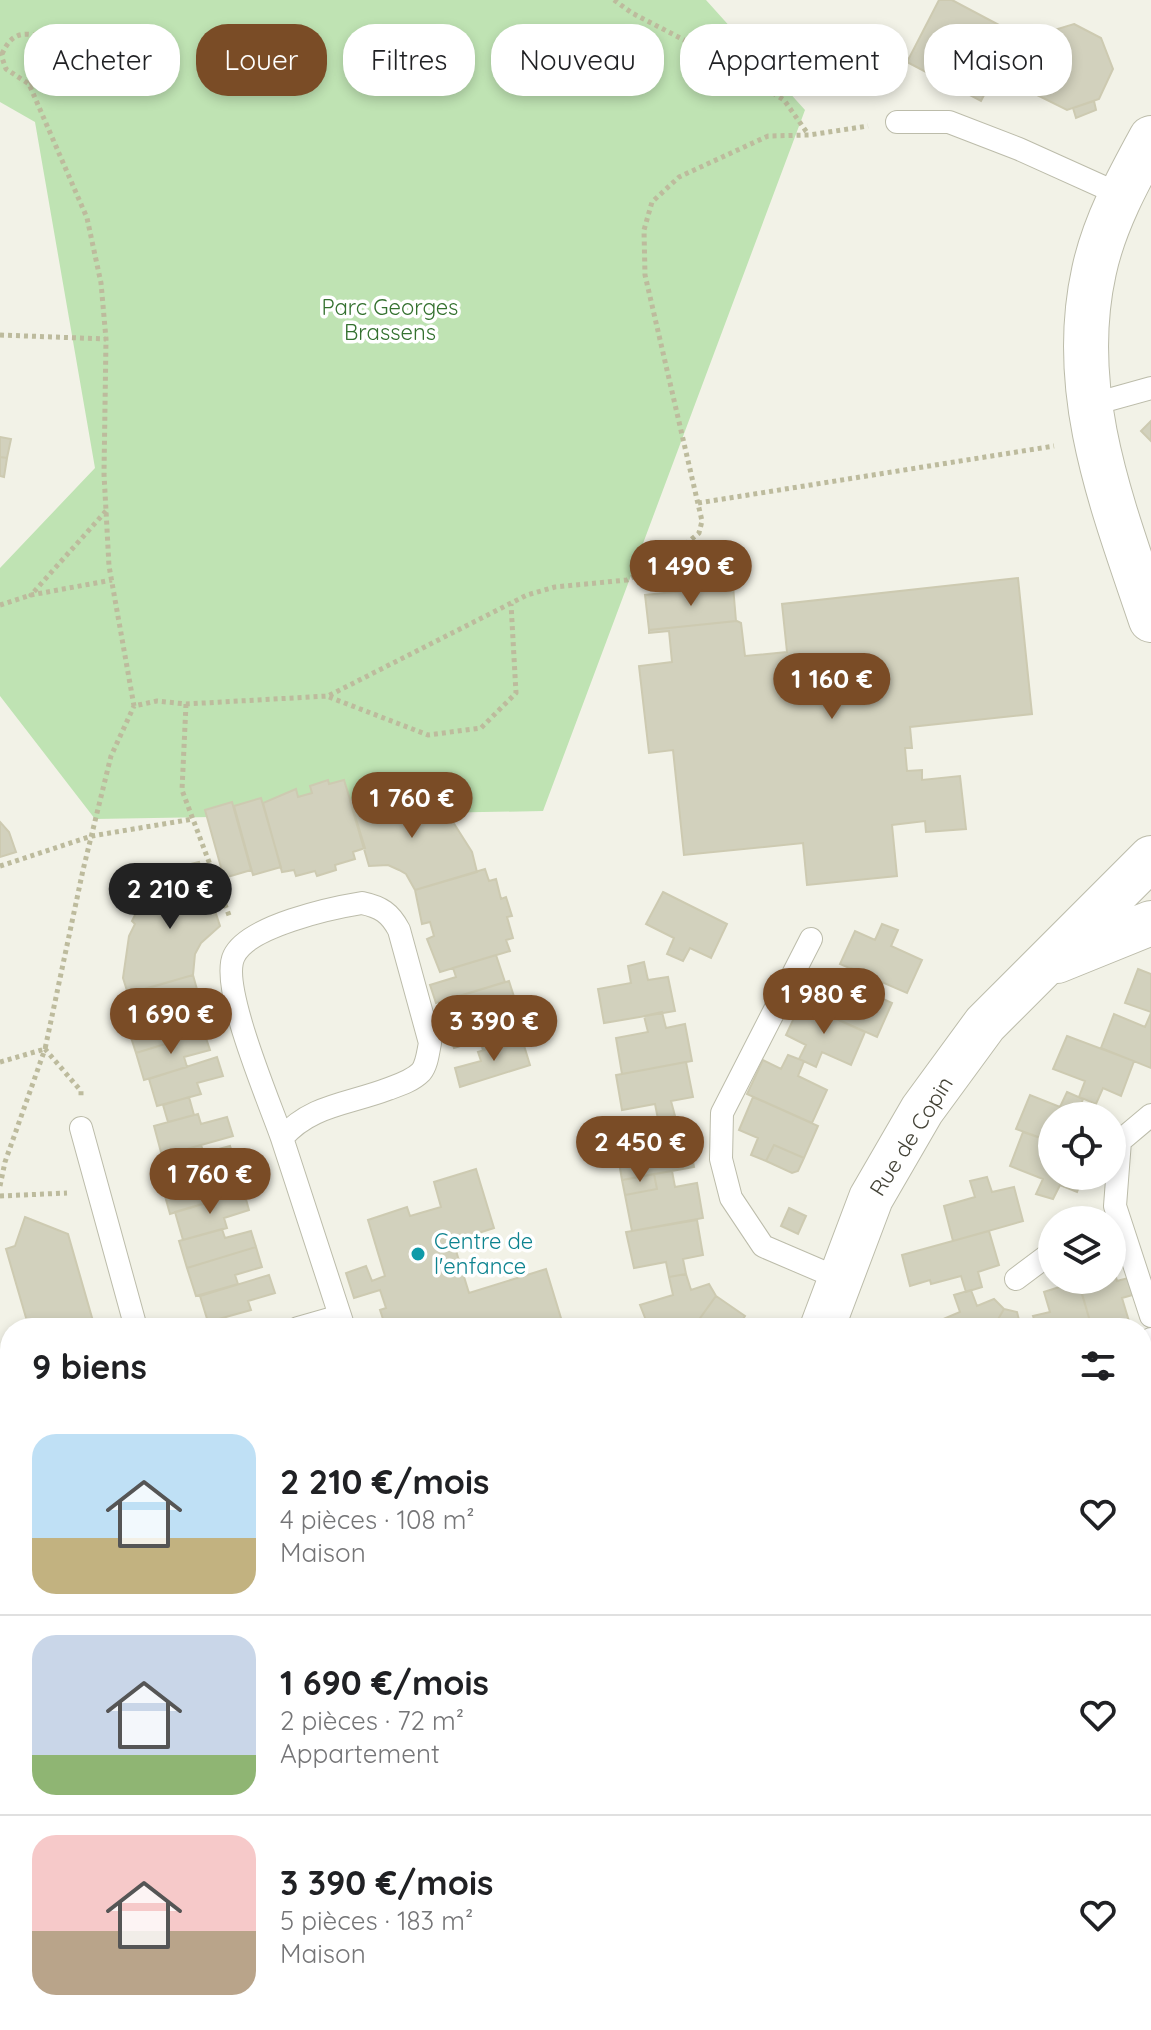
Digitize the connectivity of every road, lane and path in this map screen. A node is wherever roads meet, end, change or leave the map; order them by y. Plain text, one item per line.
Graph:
1 (614, 0) edge
2 (24, 34) edge
3 (1, 53) edge
4 (24, 81) edge
5 (34, 96) edge
6 (897, 122) joint
7 (809, 135) junction
8 (1151, 138) edge
9 (1121, 195) junction
10 (0, 335) edge
11 (106, 339) junction
12 (1151, 388) edge
13 (1092, 422) junction
14 (698, 503) junction
15 (106, 510) junction
16 (112, 580) junction
17 (31, 595) junction
18 (511, 604) junction
19 (0, 605) edge
20 (1151, 620) edge
21 (328, 696) junction
22 (186, 704) junction
23 (134, 706) junction
24 (193, 819) junction
25 (92, 836) junction
26 (1151, 858) edge
27 (0, 866) edge
28 (1151, 923) edge
29 (811, 939) dead end
30 (243, 944) junction
31 (1040, 967) junction
32 (45, 1049) junction
33 (0, 1062) edge
34 (1151, 1115) edge
35 (81, 1128) joint
36 (282, 1138) junction
37 (0, 1186) edge
38 (99, 1192) junction
39 (0, 1196) edge
40 (1115, 1206) edge
41 (1126, 1240) edge
42 (1038, 1262) edge
43 (840, 1279) junction
44 (1016, 1279) dead end
45 (1151, 1316) edge
46 (133, 1318) edge
47 (341, 1318) edge
48 (826, 1318) edge

1 - 7 path
2 - 3 path
3 - 4 path
5 - 11 path
6 - 7 path
6 - 9 lane
7 - 14 path
8 - 9 street
9 - 13 street
10 - 11 path
11 - 15 path
12 - 13 lane
13 - 14 path
13 - 20 street
14 - 18 path
15 - 16 path
15 - 17 path
16 - 17 path
16 - 23 path
17 - 19 path
18 - 21 path
18 - 21 path
21 - 22 path
22 - 23 path
22 - 24 path
23 - 25 path
24 - 25 path
24 - 30 path
25 - 27 path
25 - 32 path
26 - 31 street, Rue de Copin
28 - 31 street
29 - 43 lane
30 - 36 lane
30 - 36 lane
31 - 43 street, Rue de Copin
32 - 33 path
32 - 35 path
32 - 37 path
34 - 40 lane
35 - 38 lane
36 - 47 lane
38 - 39 path
38 - 46 lane
41 - 45 lane
42 - 44 lane
43 - 48 street, Rue de Copin

